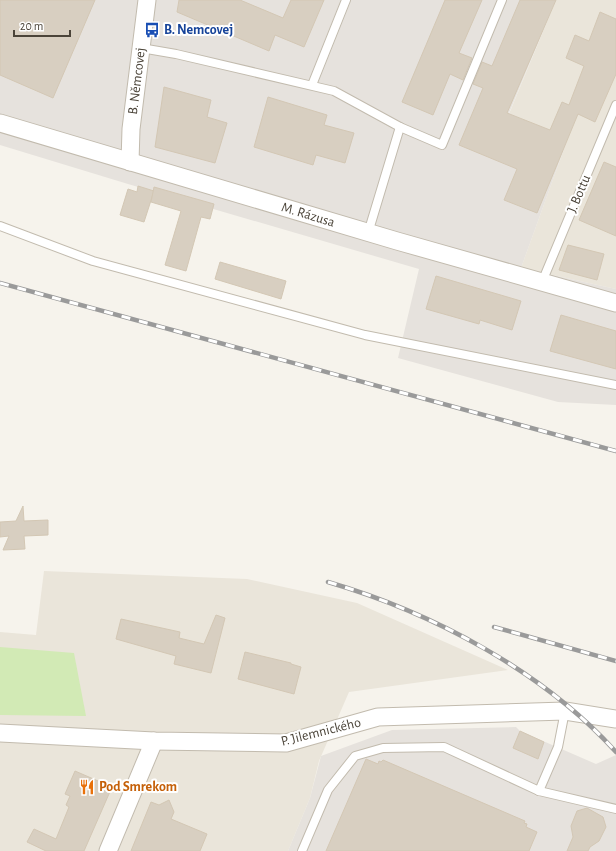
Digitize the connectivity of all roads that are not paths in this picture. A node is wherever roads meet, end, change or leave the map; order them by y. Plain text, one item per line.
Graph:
1 (147, 0) edge
2 (346, 0) edge
3 (502, 0) edge
4 (141, 48) junction
5 (312, 85) junction
6 (616, 105) edge
7 (0, 123) edge
8 (400, 127) junction
9 (130, 162) junction
10 (0, 226) edge
11 (368, 233) junction
12 (542, 282) junction
13 (616, 303) edge
14 (616, 385) edge
15 (565, 711) junction
16 (616, 719) edge
17 (0, 733) edge
18 (154, 741) junction
19 (539, 791) junction
20 (616, 809) edge
21 (108, 851) edge
22 (302, 851) edge

1 - 4 street, B. Němcovej
2 - 5 lane
3 - 8 lane
4 - 5 lane
4 - 9 street, B. Němcovej
5 - 8 lane
6 - 12 lane, J. Bottu
7 - 9 street, M. Rázusa
8 - 11 lane
9 - 11 street, M. Rázusa
10 - 14 lane
11 - 12 street, M. Rázusa
12 - 13 street, M. Rázusa
15 - 16 street, P. Jilemnického
15 - 18 street, P. Jilemnického
15 - 19 lane
17 - 18 street, P. Jilemnického
18 - 21 street
19 - 20 lane
19 - 22 lane

